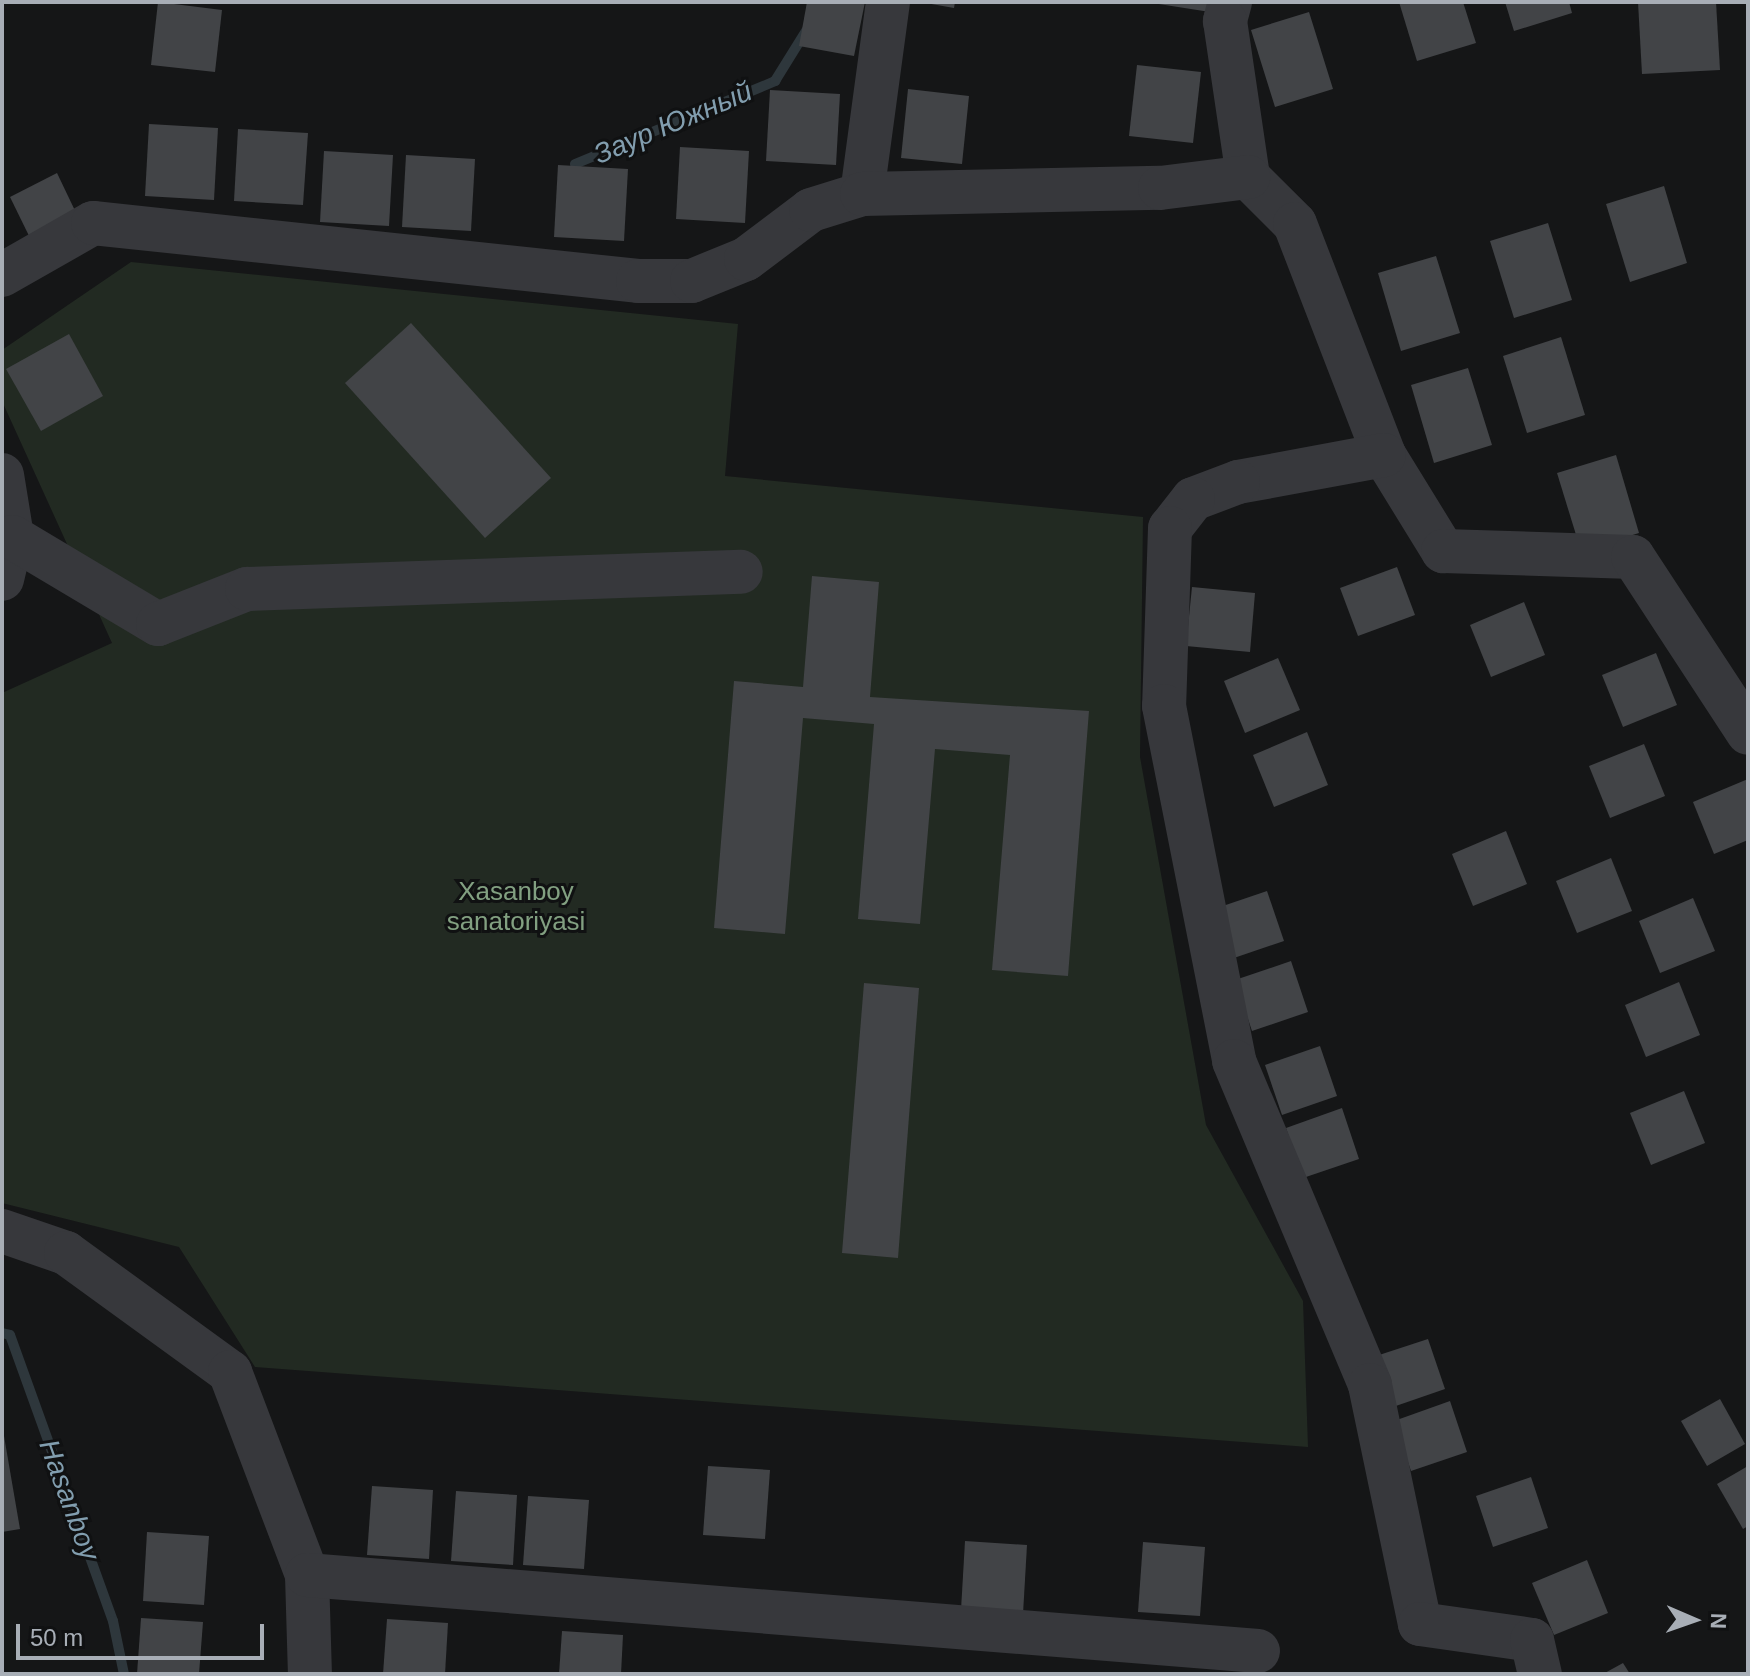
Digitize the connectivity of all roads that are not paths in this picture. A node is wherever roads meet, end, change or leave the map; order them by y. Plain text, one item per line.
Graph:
1 (888, 2) edge
2 (1230, 2) edge
3 (1248, 177) junction
4 (862, 194) junction
5 (2, 275) edge
6 (1384, 455) junction
7 (2, 475) edge
8 (12, 537) junction
9 (741, 572) dead end
10 (2, 579) edge
11 (1748, 733) edge
12 (2, 1231) edge
13 (307, 1575) junction
14 (1258, 1651) dead end
15 (310, 1674) edge
16 (1540, 1674) edge

1 - 4 street
2 - 3 street
3 - 4 street
3 - 6 street
4 - 5 street
6 - 11 street
6 - 16 street
7 - 8 street
8 - 9 street
8 - 10 street
12 - 13 street
13 - 14 street
13 - 15 street

